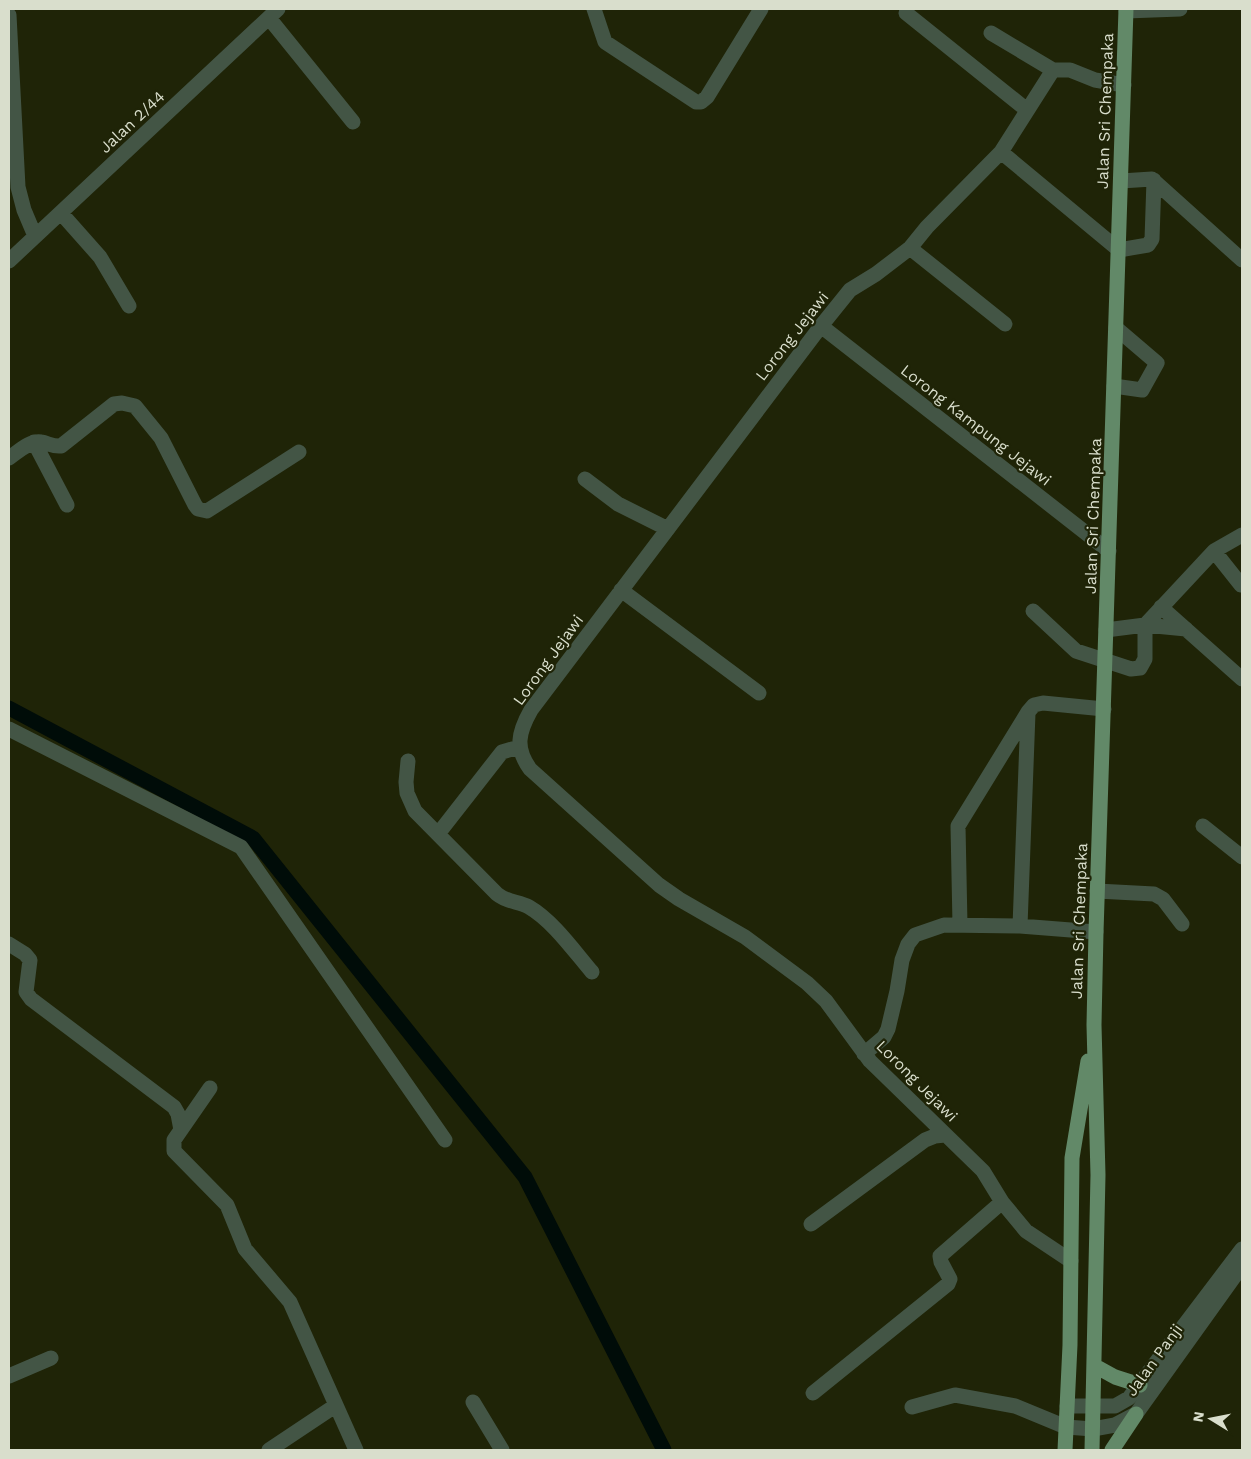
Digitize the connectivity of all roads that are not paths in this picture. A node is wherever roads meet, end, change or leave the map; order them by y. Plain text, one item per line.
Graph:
1 (594, 9) edge
2 (761, 9) edge
3 (1180, 9) edge
4 (1126, 10) edge
5 (274, 13) edge
6 (906, 13) dead end
7 (9, 15) edge
8 (991, 33) dead end
9 (1053, 70) junction
10 (1124, 85) junction
11 (1027, 110) junction
12 (352, 122) dead end
13 (1001, 152) junction
14 (1121, 180) junction
15 (1154, 180) junction
16 (60, 213) junction
17 (35, 236) junction
18 (910, 248) junction
19 (1118, 250) junction
20 (1242, 260) edge
21 (9, 261) edge
22 (129, 306) dead end
23 (1005, 324) dead end
24 (821, 326) junction
25 (1116, 328) junction
26 (1114, 386) junction
27 (34, 442) junction
28 (298, 452) dead end
29 (9, 458) edge
30 (585, 479) dead end
31 (67, 505) dead end
32 (668, 529) junction
33 (1242, 535) edge
34 (1109, 551) junction
35 (1214, 551) junction
36 (1241, 585) edge
37 (621, 590) junction
38 (1161, 606) junction
39 (1033, 611) dead end
40 (1145, 625) junction
41 (1186, 629) junction
42 (1106, 630) junction
43 (1106, 660) junction
44 (1242, 679) edge
45 (759, 693) dead end
46 (1104, 709) junction
47 (1028, 712) junction
48 (9, 729) edge
49 (519, 747) junction
50 (408, 761) dead end
51 (1203, 826) dead end
52 (438, 834) junction
53 (1242, 857) edge
54 (1097, 891) junction
55 (1182, 924) dead end
56 (960, 925) junction
57 (1020, 926) junction
58 (1096, 932) junction
59 (9, 944) edge
60 (592, 972) dead end
61 (1094, 1025) junction
62 (864, 1054) junction
63 (210, 1088) dead end
64 (181, 1130) junction
65 (945, 1134) junction
66 (445, 1140) dead end
67 (1002, 1202) junction
68 (811, 1224) dead end
69 (1242, 1249) edge
70 (1071, 1261) junction
71 (1242, 1266) edge
72 (51, 1358) dead end
73 (1095, 1366) junction
74 (9, 1376) edge
75 (1140, 1385) junction
76 (813, 1393) dead end
77 (473, 1402) dead end
78 (335, 1406) junction
79 (1067, 1406) junction
80 (912, 1407) dead end
81 (1093, 1407) junction
82 (1136, 1414) junction
83 (1066, 1427) junction
84 (1093, 1429) junction
85 (269, 1450) edge
86 (356, 1450) edge
87 (502, 1450) edge
88 (1065, 1450) edge
89 (1092, 1450) edge
90 (1112, 1450) edge

1 - 2 street
3 - 4 street
4 - 10 main road, Jalan Sri Chempaka
5 - 12 street
5 - 16 street, Jalan 2/44
6 - 11 street
7 - 17 street
8 - 9 street
9 - 10 street
9 - 11 street, Lorong Jejawi
10 - 14 main road, Jalan Sri Chempaka
11 - 13 street, Lorong Jejawi
13 - 18 street, Lorong Jejawi
13 - 19 street
14 - 15 street
14 - 19 main road, Jalan Sri Chempaka
15 - 19 street
15 - 20 street
16 - 17 street, Jalan 2/44
16 - 22 street
17 - 21 street, Jalan 2/44
18 - 23 street
18 - 24 street, Lorong Jejawi
19 - 25 main road, Jalan Sri Chempaka
24 - 32 street, Lorong Jejawi
24 - 34 street, Lorong Kampung Jejawi
25 - 26 main road, Jalan Sri Chempaka
25 - 26 street
26 - 34 main road, Jalan Sri Chempaka
27 - 28 street
27 - 29 street
27 - 31 street
30 - 32 street
32 - 37 street, Lorong Jejawi
33 - 35 street
34 - 42 main road, Jalan Sri Chempaka
35 - 36 street
35 - 38 street
37 - 45 street
37 - 49 street, Lorong Jejawi
38 - 40 street
38 - 41 street
39 - 43 street
40 - 41 street
40 - 42 street
40 - 43 street
41 - 44 street
42 - 43 main road, Jalan Sri Chempaka
43 - 46 main road, Jalan Sri Chempaka
46 - 47 street
46 - 54 main road, Jalan Sri Chempaka
47 - 56 street
47 - 57 street
48 - 66 street
49 - 52 street
49 - 62 street, Lorong Jejawi
50 - 52 street
51 - 53 street
52 - 60 street
54 - 55 street
54 - 58 main road, Jalan Sri Chempaka
56 - 57 street
56 - 62 street
57 - 58 street
58 - 61 main road, Jalan Sri Chempaka
59 - 64 street
61 - 70 main road
61 - 73 main road
62 - 65 street, Lorong Jejawi
63 - 64 street
64 - 78 street
65 - 67 street, Lorong Jejawi
65 - 68 street
67 - 70 street, Lorong Jejawi
67 - 76 street
69 - 75 street
70 - 79 main road
71 - 82 street, Jalan Panji
72 - 74 street
73 - 75 main road
73 - 81 main road
75 - 81 street
77 - 87 street
78 - 85 street
78 - 86 street
79 - 81 street
79 - 83 main road
80 - 83 street, Jalan Panji
81 - 84 main road
82 - 84 street, Jalan Panji
82 - 90 main road
83 - 84 street, Jalan Panji
83 - 88 main road
84 - 89 main road

